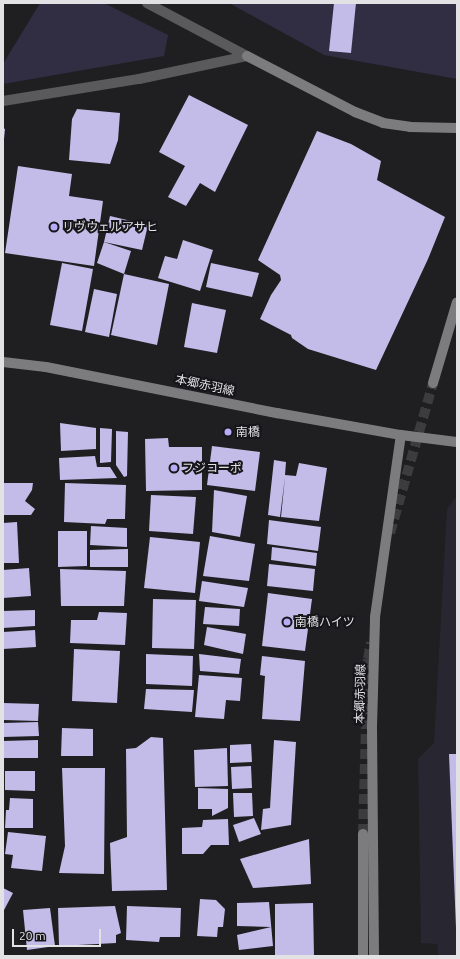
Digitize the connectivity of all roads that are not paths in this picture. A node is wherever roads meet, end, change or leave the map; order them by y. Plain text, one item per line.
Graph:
1 (147, 3) edge
2 (247, 56) junction
3 (3, 101) edge
4 (457, 128) edge
5 (457, 302) edge
6 (3, 362) edge
7 (433, 384) tunnel mouth
8 (401, 435) junction
9 (457, 442) edge
10 (363, 834) tunnel mouth
11 (363, 956) edge
12 (374, 956) edge

1 - 2 street
2 - 3 street
2 - 4 main road
5 - 7 main road
6 - 8 main road, 本郷赤羽線
8 - 9 main road, 本郷赤羽線
8 - 12 main road, 本郷赤羽線
10 - 11 main road

